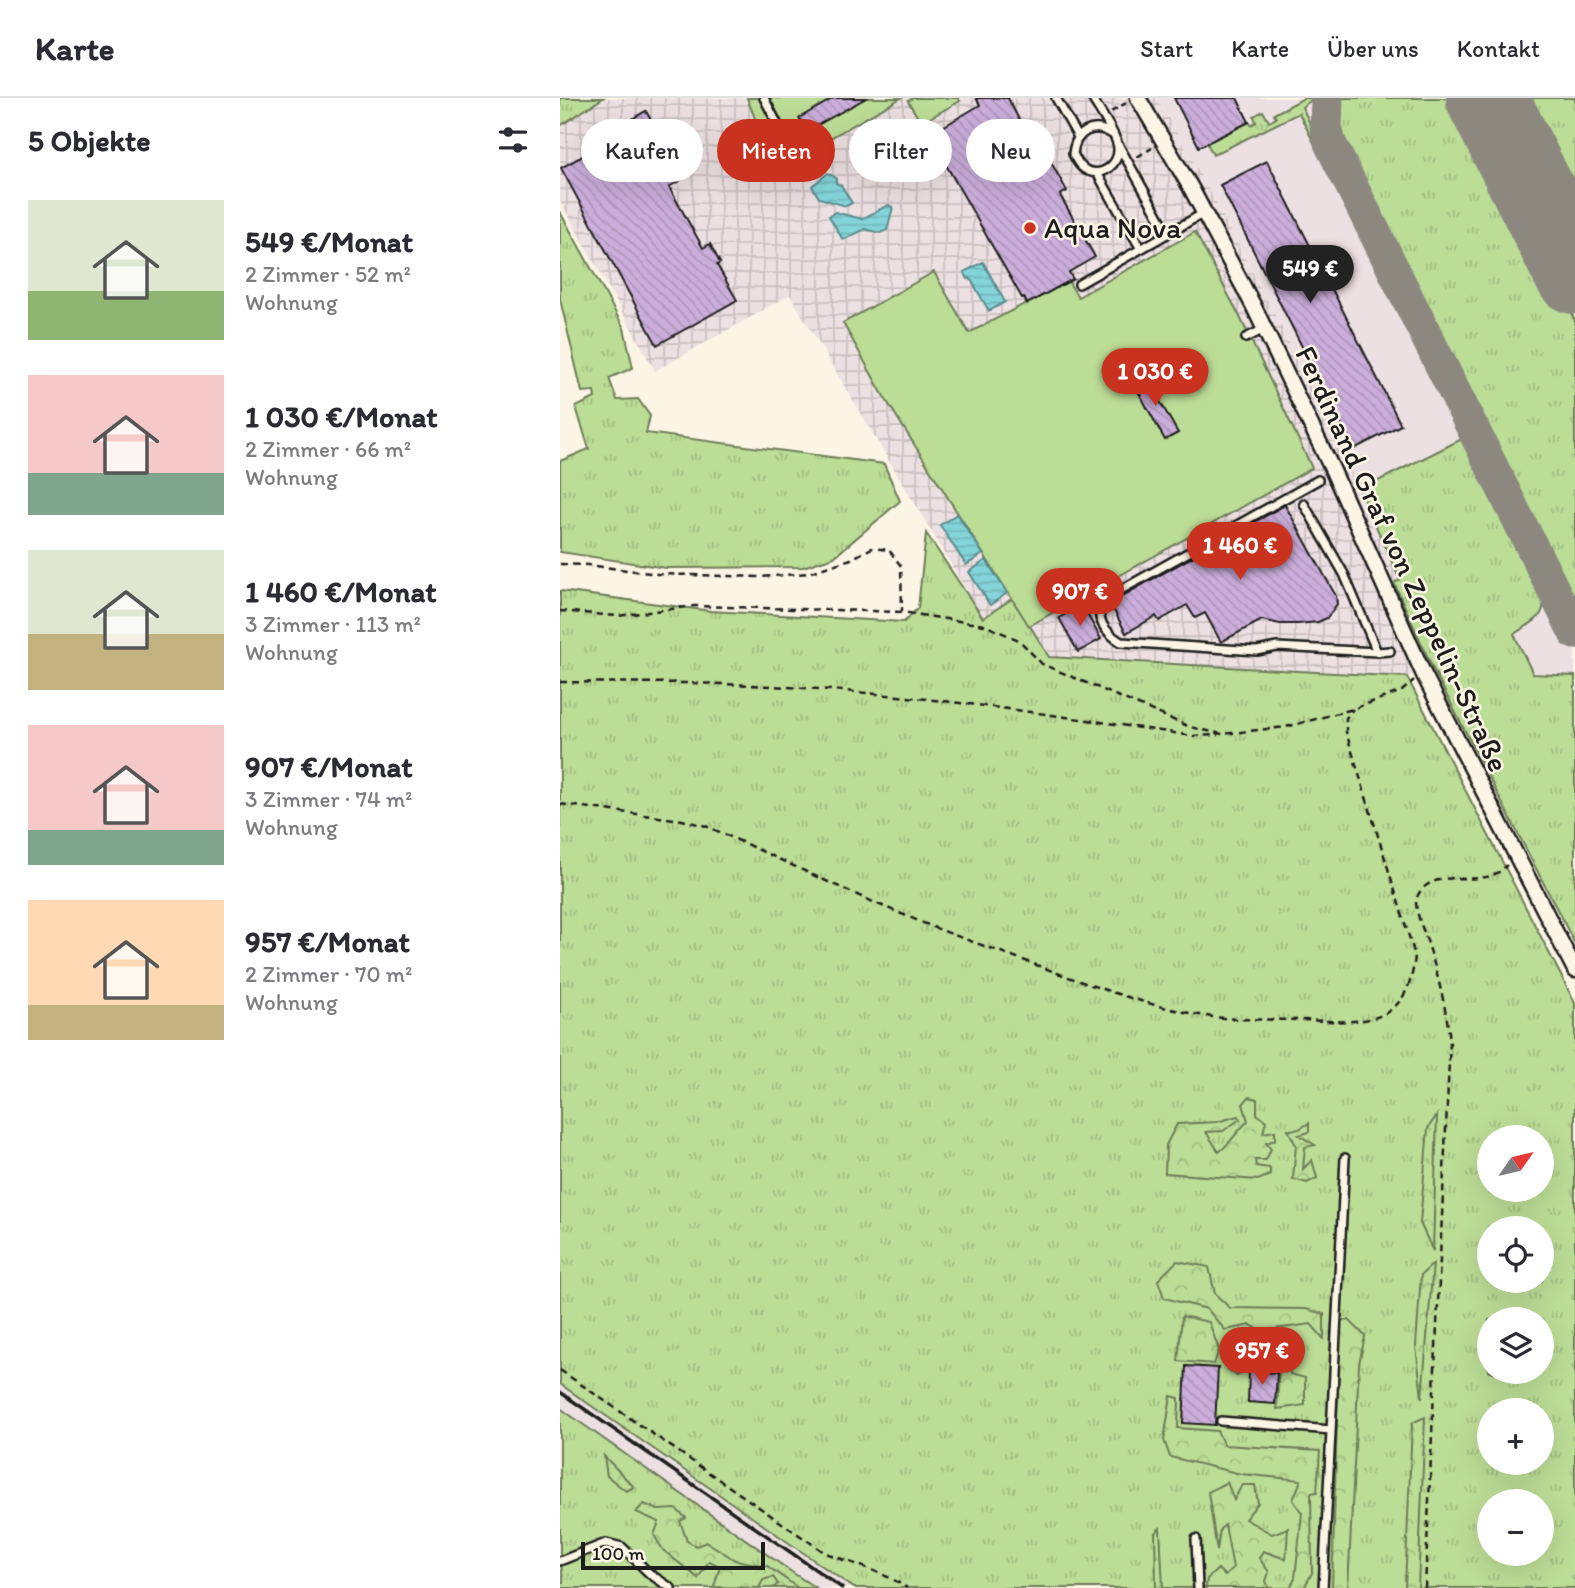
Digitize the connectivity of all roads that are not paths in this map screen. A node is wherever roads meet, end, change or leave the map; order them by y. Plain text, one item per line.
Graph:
1 (764, 98) edge
2 (1056, 98) edge
3 (1092, 98) edge
4 (1132, 101) edge
5 (775, 119) edge
6 (1112, 134) junction
7 (1078, 137) junction
8 (1118, 144) junction
9 (1097, 173) junction
10 (1204, 213) junction
11 (1168, 233) junction
12 (1141, 249) junction
13 (1079, 284) dead end
14 (1264, 328) junction
15 (1246, 338) dead end
16 (1318, 480) dead end
17 (1304, 504) dead end
18 (1390, 651) dead end
19 (1377, 652) junction
20 (1575, 970) edge
21 (1345, 1158) dead end
22 (1221, 1421) dead end
23 (1331, 1430) junction
24 (1196, 1539) dead end
25 (560, 1561) edge
26 (671, 1588) edge
27 (1198, 1588) edge
28 (1323, 1588) edge

1 - 5 lane
2 - 7 lane
3 - 6 lane
4 - 10 street, Ferdinand Graf von Zeppelin-Straße
6 - 7 lane
6 - 8 lane
7 - 9 lane
8 - 9 lane
8 - 11 lane
9 - 12 lane
10 - 11 lane
10 - 14 street, Ferdinand Graf von Zeppelin-Straße
11 - 12 lane
12 - 13 lane
14 - 15 lane
14 - 20 street, Ferdinand Graf von Zeppelin-Straße
16 - 19 lane
17 - 19 lane
18 - 19 lane
21 - 23 lane
22 - 23 lane
23 - 28 lane
24 - 27 lane
25 - 26 lane

